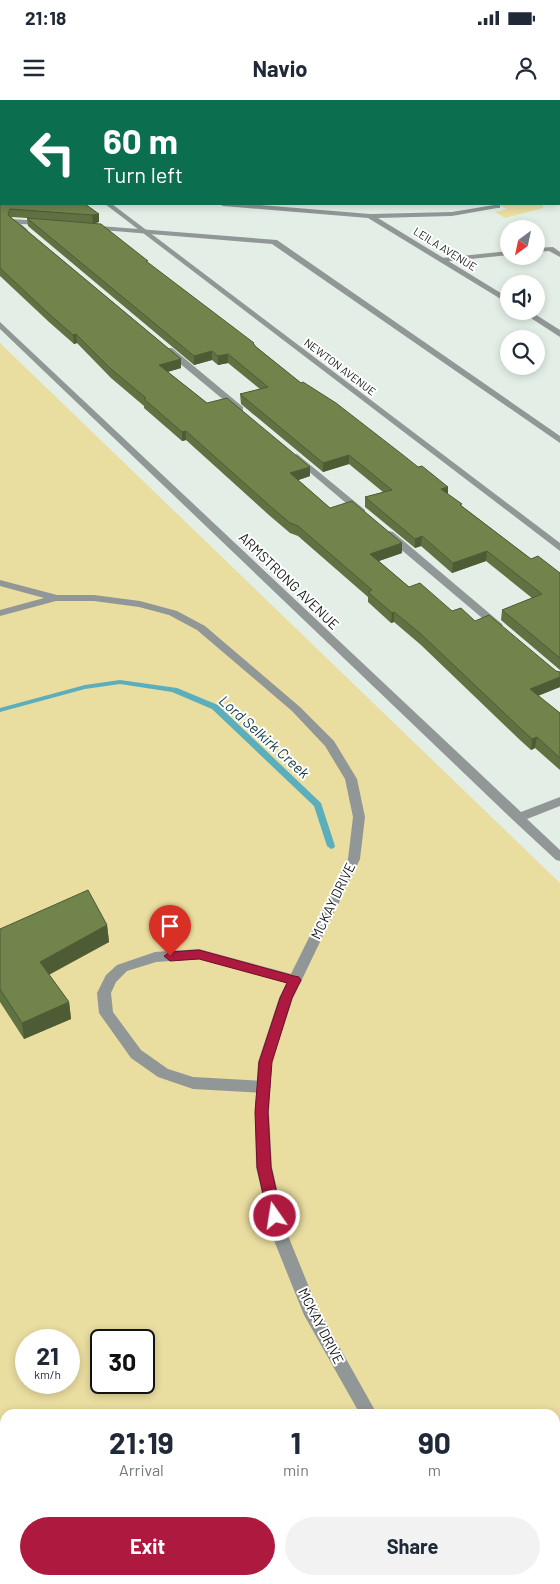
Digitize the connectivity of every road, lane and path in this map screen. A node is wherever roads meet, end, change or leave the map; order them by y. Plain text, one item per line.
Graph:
1 (109, 205) edge
2 (236, 205) edge
3 (497, 206) dead end
4 (370, 216) junction
5 (51, 224) edge
6 (79, 226) edge
7 (142, 231) junction
8 (29, 234) edge
9 (545, 249) edge
10 (500, 254) edge
11 (560, 255) edge
12 (442, 260) junction
13 (500, 296) edge
14 (538, 320) edge
15 (0, 324) edge
16 (560, 334) edge
17 (164, 346) edge
18 (247, 415) edge
19 (560, 440) edge
20 (293, 453) edge
21 (369, 518) edge
22 (384, 530) edge
23 (560, 548) edge
24 (0, 583) edge
25 (57, 598) junction
26 (0, 613) edge
27 (507, 633) edge
28 (560, 801) edge
29 (518, 818) junction
30 (560, 858) edge
31 (294, 980) junction
32 (264, 1087) junction
33 (366, 1409) edge

1 - 7 street, NEWTON AVENUE
2 - 4 street
3 - 4 street
4 - 12 street, LEILA AVENUE
5 - 8 street
6 - 7 street
7 - 19 street
7 - 23 street, NEWTON AVENUE
9 - 11 street
10 - 12 street
12 - 13 street, LEILA AVENUE
14 - 16 street
15 - 29 street, ARMSTRONG AVENUE
17 - 18 street
20 - 21 street
22 - 27 street
24 - 25 street, MCKAY DRIVE
25 - 26 street
25 - 31 street, MCKAY DRIVE
28 - 29 street
29 - 30 street, ARMSTRONG AVENUE
31 - 32 street, MCKAY DRIVE
31 - 32 street
32 - 33 street, MCKAY DRIVE

